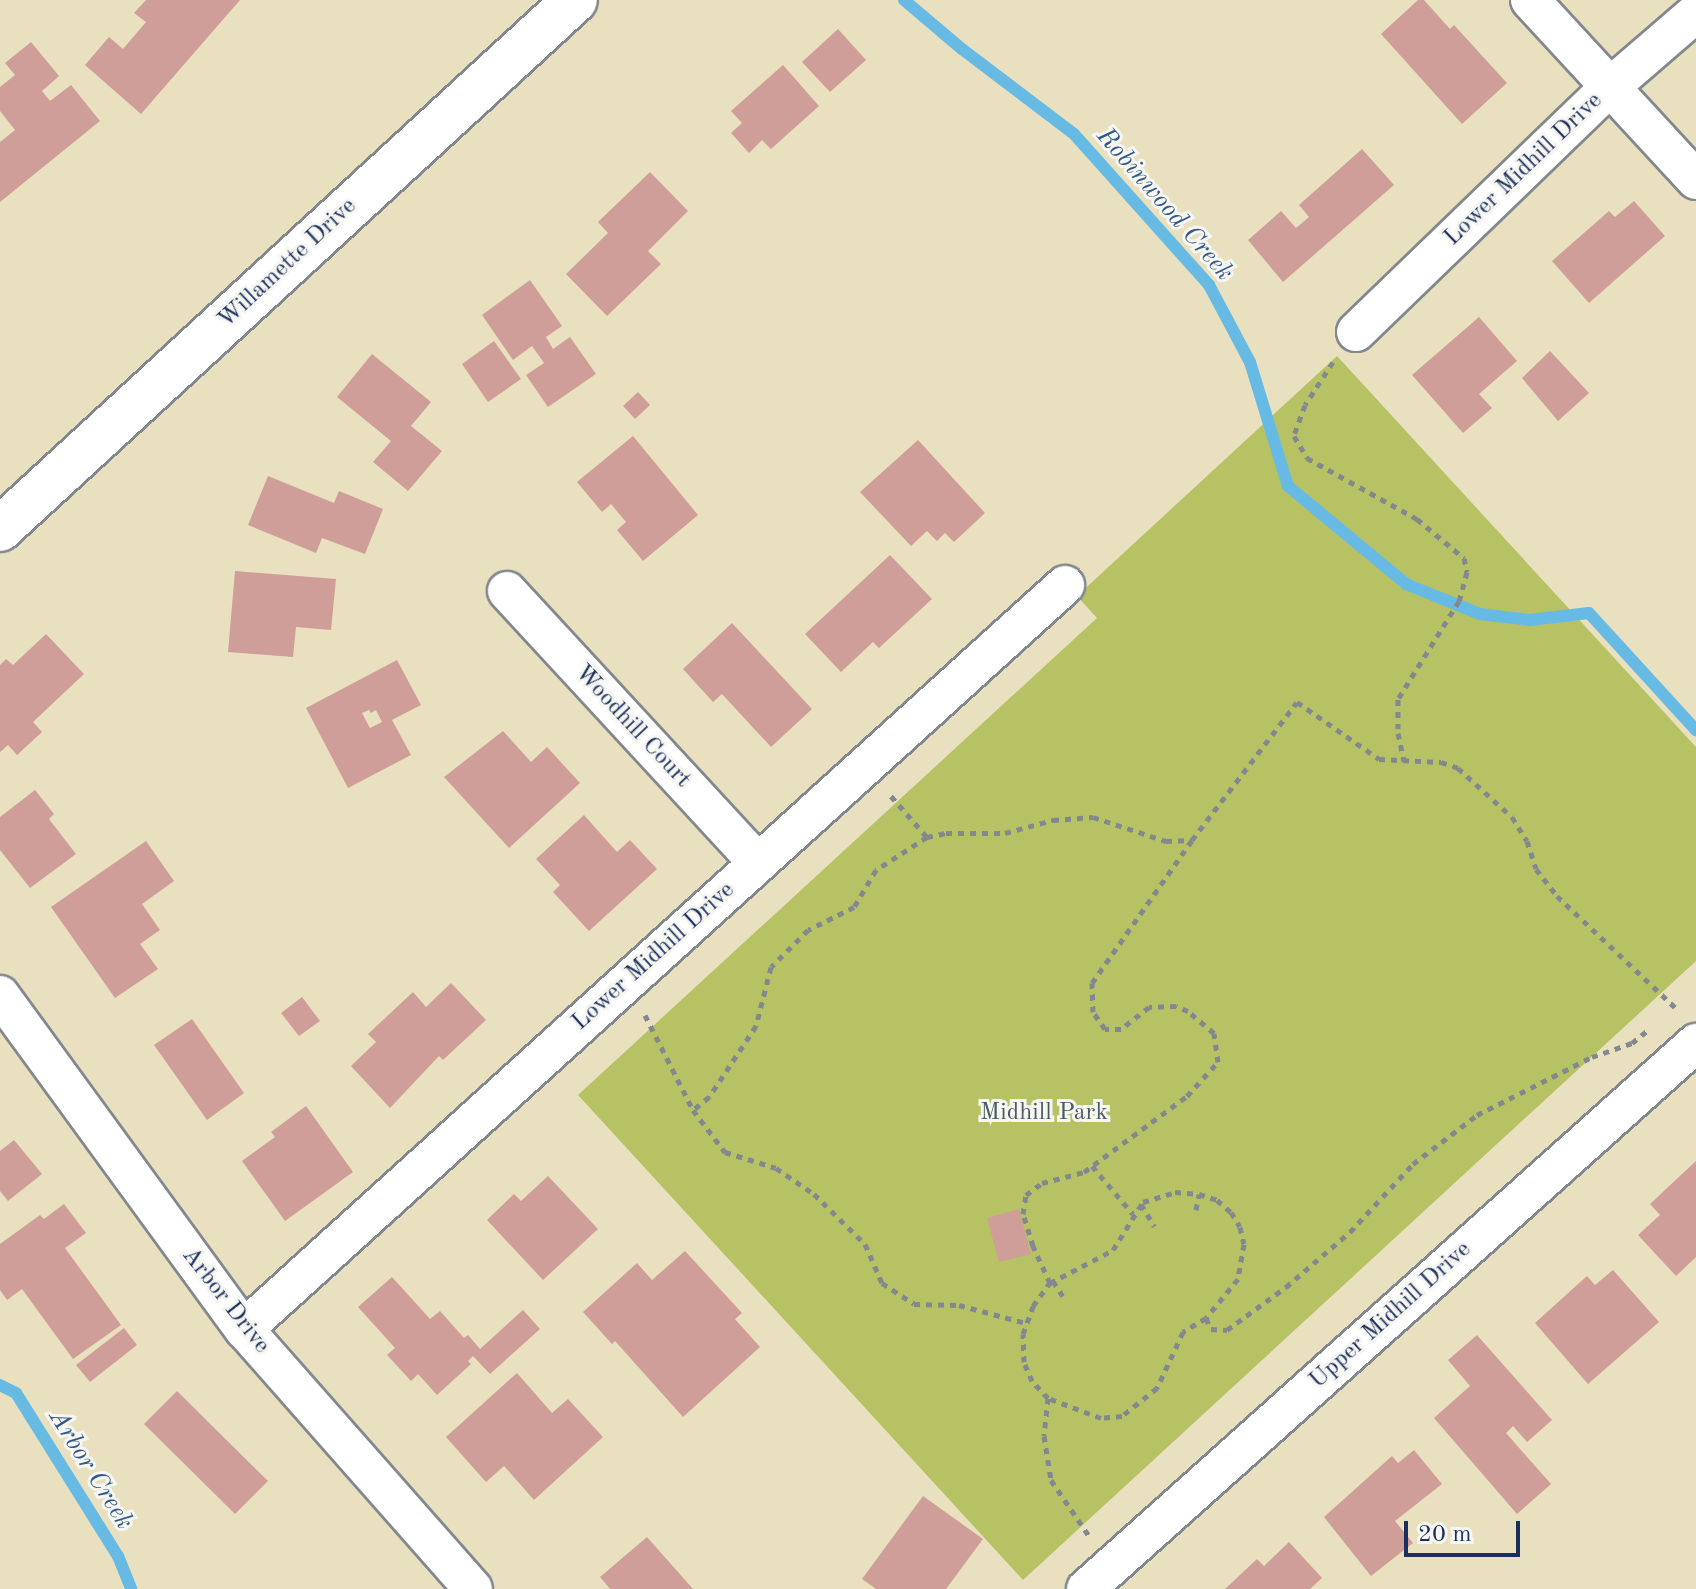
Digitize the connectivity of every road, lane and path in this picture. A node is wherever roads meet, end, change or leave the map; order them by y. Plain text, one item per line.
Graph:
1 (575, 0) edge
2 (1530, 0) edge
3 (1696, 13) edge
4 (1609, 88) junction
5 (1696, 180) edge
6 (1356, 332) dead end
7 (1325, 375) dead end
8 (0, 529) edge
9 (1065, 585) dead end
10 (507, 591) dead end
11 (1404, 761) junction
12 (892, 797) dead end
13 (927, 837) junction
14 (1192, 840) junction
15 (758, 863) junction
16 (0, 995) edge
17 (1659, 1020) dead end
18 (651, 1022) dead end
19 (1690, 1030) edge
20 (693, 1110) junction
21 (1092, 1166) junction
22 (1199, 1194) junction
23 (1141, 1204) junction
24 (1196, 1210) dead end
25 (1133, 1214) junction
26 (1154, 1226) dead end
27 (1038, 1230) dead end
28 (1029, 1232) junction
29 (1052, 1282) junction
30 (1064, 1298) dead end
31 (1206, 1318) junction
32 (1026, 1323) junction
33 (244, 1329) junction
34 (1048, 1398) junction
35 (1099, 1577) edge
36 (473, 1589) edge

1 - 8 main road, Willamette Drive
2 - 4 street
3 - 4 street, Lower Midhill Drive
4 - 5 street
4 - 6 street, Lower Midhill Drive
7 - 11 path
9 - 15 street, Lower Midhill Drive
10 - 15 street, Woodhill Court
11 - 14 path
11 - 19 path
12 - 13 path
13 - 14 path
13 - 20 path
14 - 21 path
15 - 33 street, Lower Midhill Drive
16 - 33 street, Arbor Drive
17 - 31 path
18 - 20 path
19 - 35 street, Upper Midhill Drive
20 - 32 path
21 - 25 path
21 - 28 path
22 - 23 path
22 - 24 path
22 - 31 path
23 - 25 path
23 - 26 path
25 - 29 path
27 - 28 path
28 - 29 path
29 - 30 path
29 - 32 path
31 - 34 path
32 - 34 path
33 - 36 street, Arbor Drive
34 - 35 path

